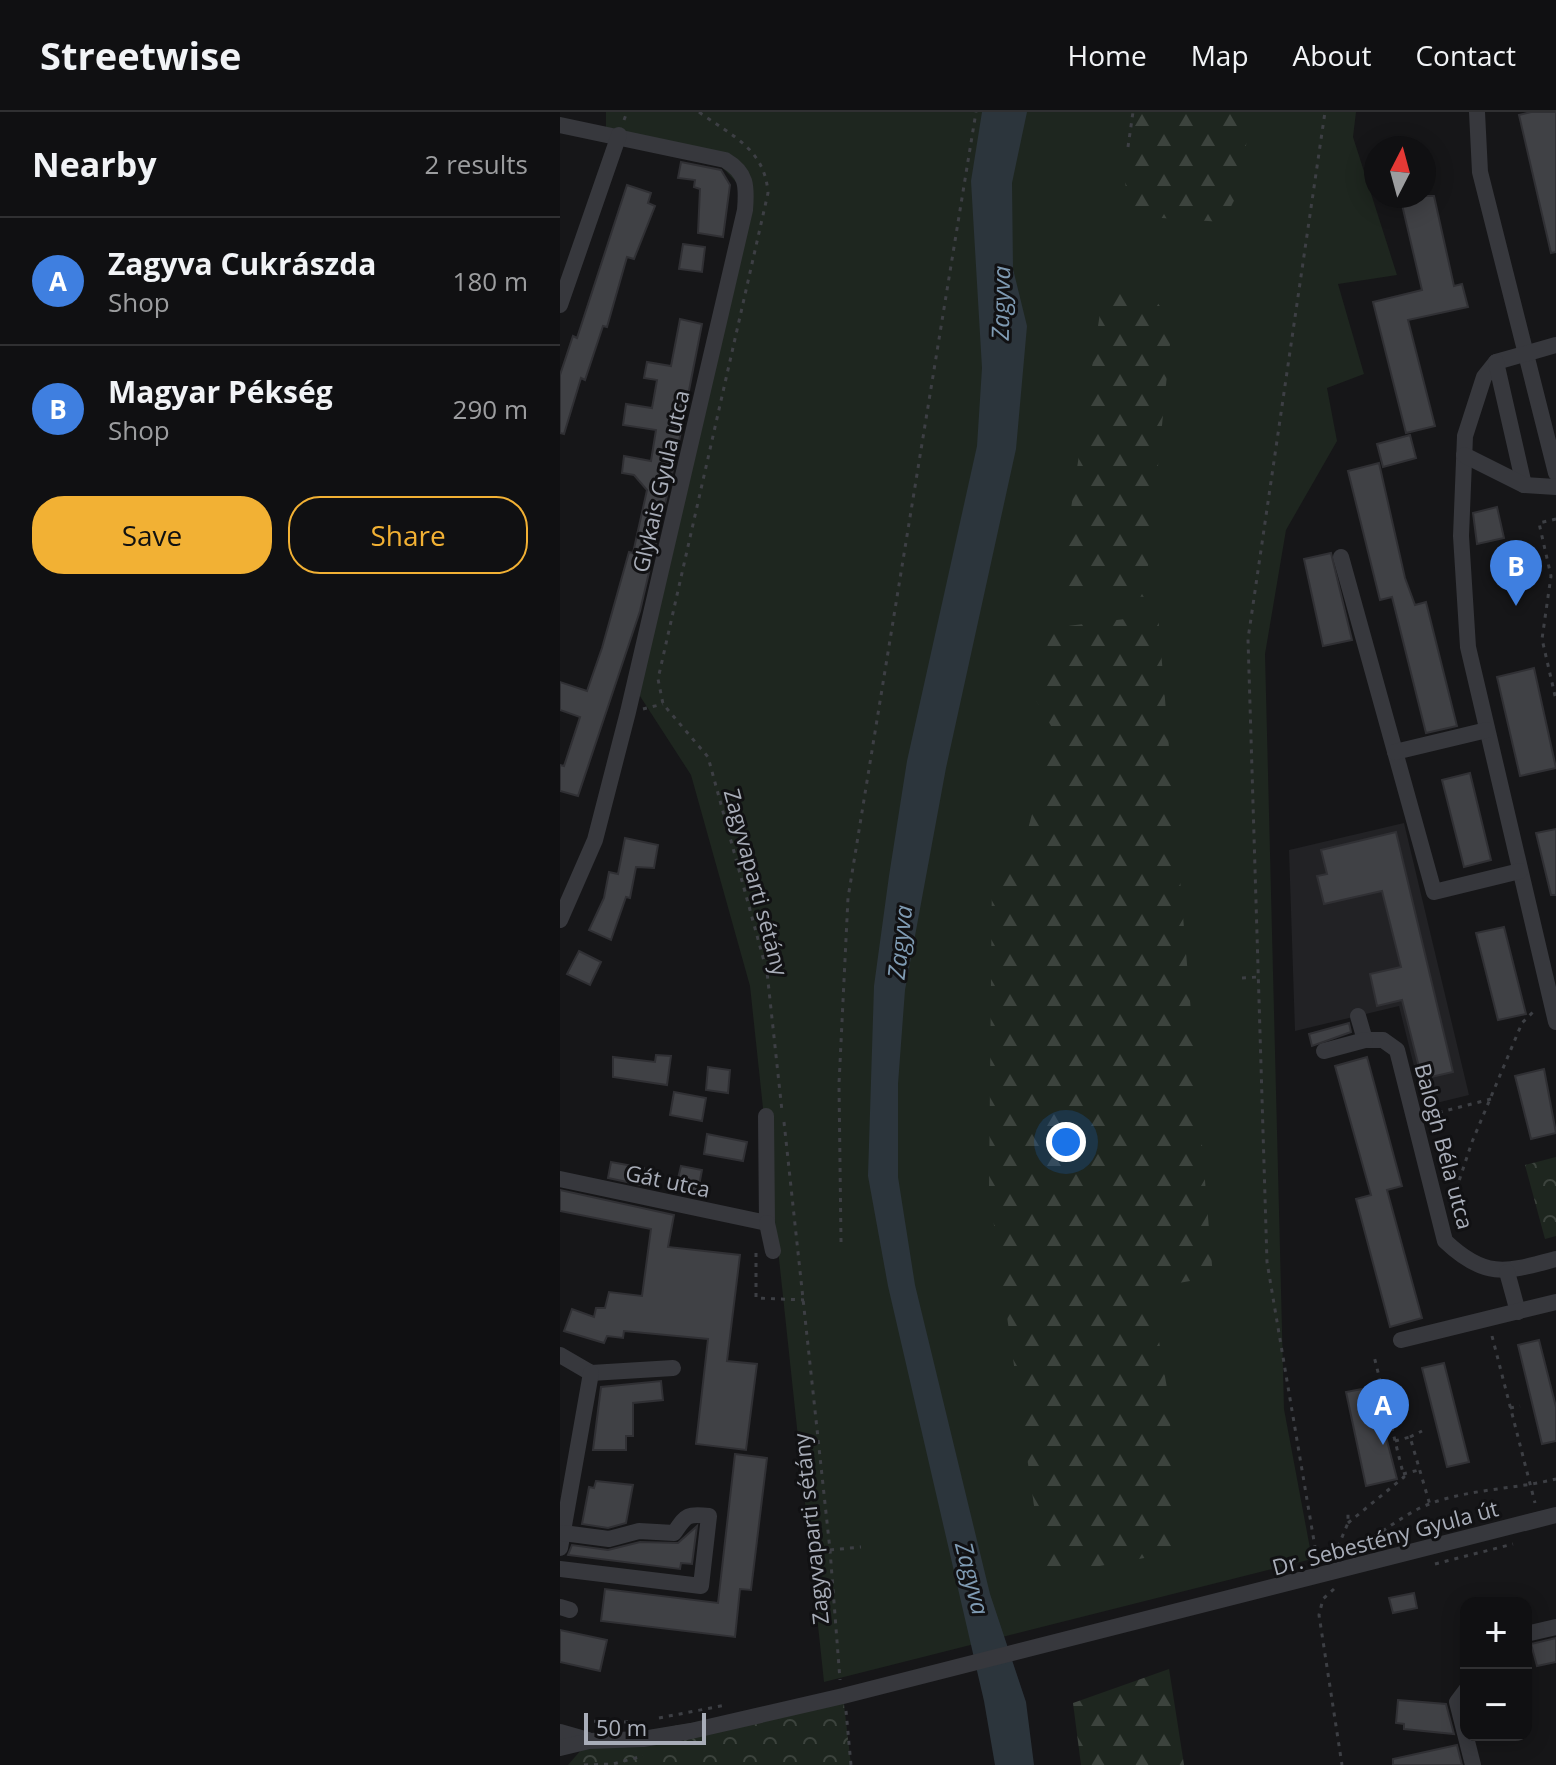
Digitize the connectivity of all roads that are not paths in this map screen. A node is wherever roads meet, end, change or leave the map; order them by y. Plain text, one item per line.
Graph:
1 (1477, 112) edge
2 (560, 125) edge
3 (619, 135) junction
4 (560, 305) edge
5 (1556, 345) edge
6 (1525, 353) junction
7 (1496, 362) junction
8 (1464, 455) junction
9 (1556, 473) edge
10 (1524, 485) junction
11 (1556, 487) edge
12 (1341, 557) dead end
13 (1487, 730) junction
14 (1395, 752) junction
15 (1520, 871) junction
16 (560, 920) edge
17 (1358, 1016) dead end
18 (1556, 1022) edge
19 (1365, 1040) junction
20 (1324, 1051) dead end
21 (766, 1116) dead end
22 (560, 1179) edge
23 (767, 1223) junction
24 (764, 1252) road end
25 (1556, 1259) edge
26 (1507, 1272) junction
27 (1556, 1302) edge
28 (1518, 1312) junction
29 (1401, 1340) dead end
30 (560, 1355) edge
31 (673, 1368) dead end
32 (591, 1373) junction
33 (1556, 1515) edge
34 (561, 1541) edge
35 (560, 1569) edge
36 (1556, 1627) edge
37 (1532, 1633) edge
38 (560, 1732) edge
39 (589, 1741) junction
40 (1467, 1741) edge
41 (560, 1748) edge
42 (1473, 1765) edge

1 - 6 street
2 - 3 street
3 - 4 street
3 - 16 street, Glykais Gyula utca
5 - 6 street
6 - 7 street
6 - 9 street
7 - 8 street
7 - 10 street
8 - 10 street
8 - 13 street
10 - 11 street
12 - 14 street
13 - 14 street
13 - 15 street
14 - 15 street
15 - 18 street
17 - 19 street
19 - 20 street
19 - 26 street, Balogh Béla utca
21 - 23 street
22 - 23 street, Gát utca
23 - 24 street
25 - 26 street
26 - 28 street
27 - 28 street
28 - 29 street
30 - 32 street
31 - 32 street
32 - 34 street
33 - 39 street, Dr. Sebestény Gyula út
34 - 35 street
36 - 37 street
38 - 39 street
39 - 41 street
40 - 42 street

